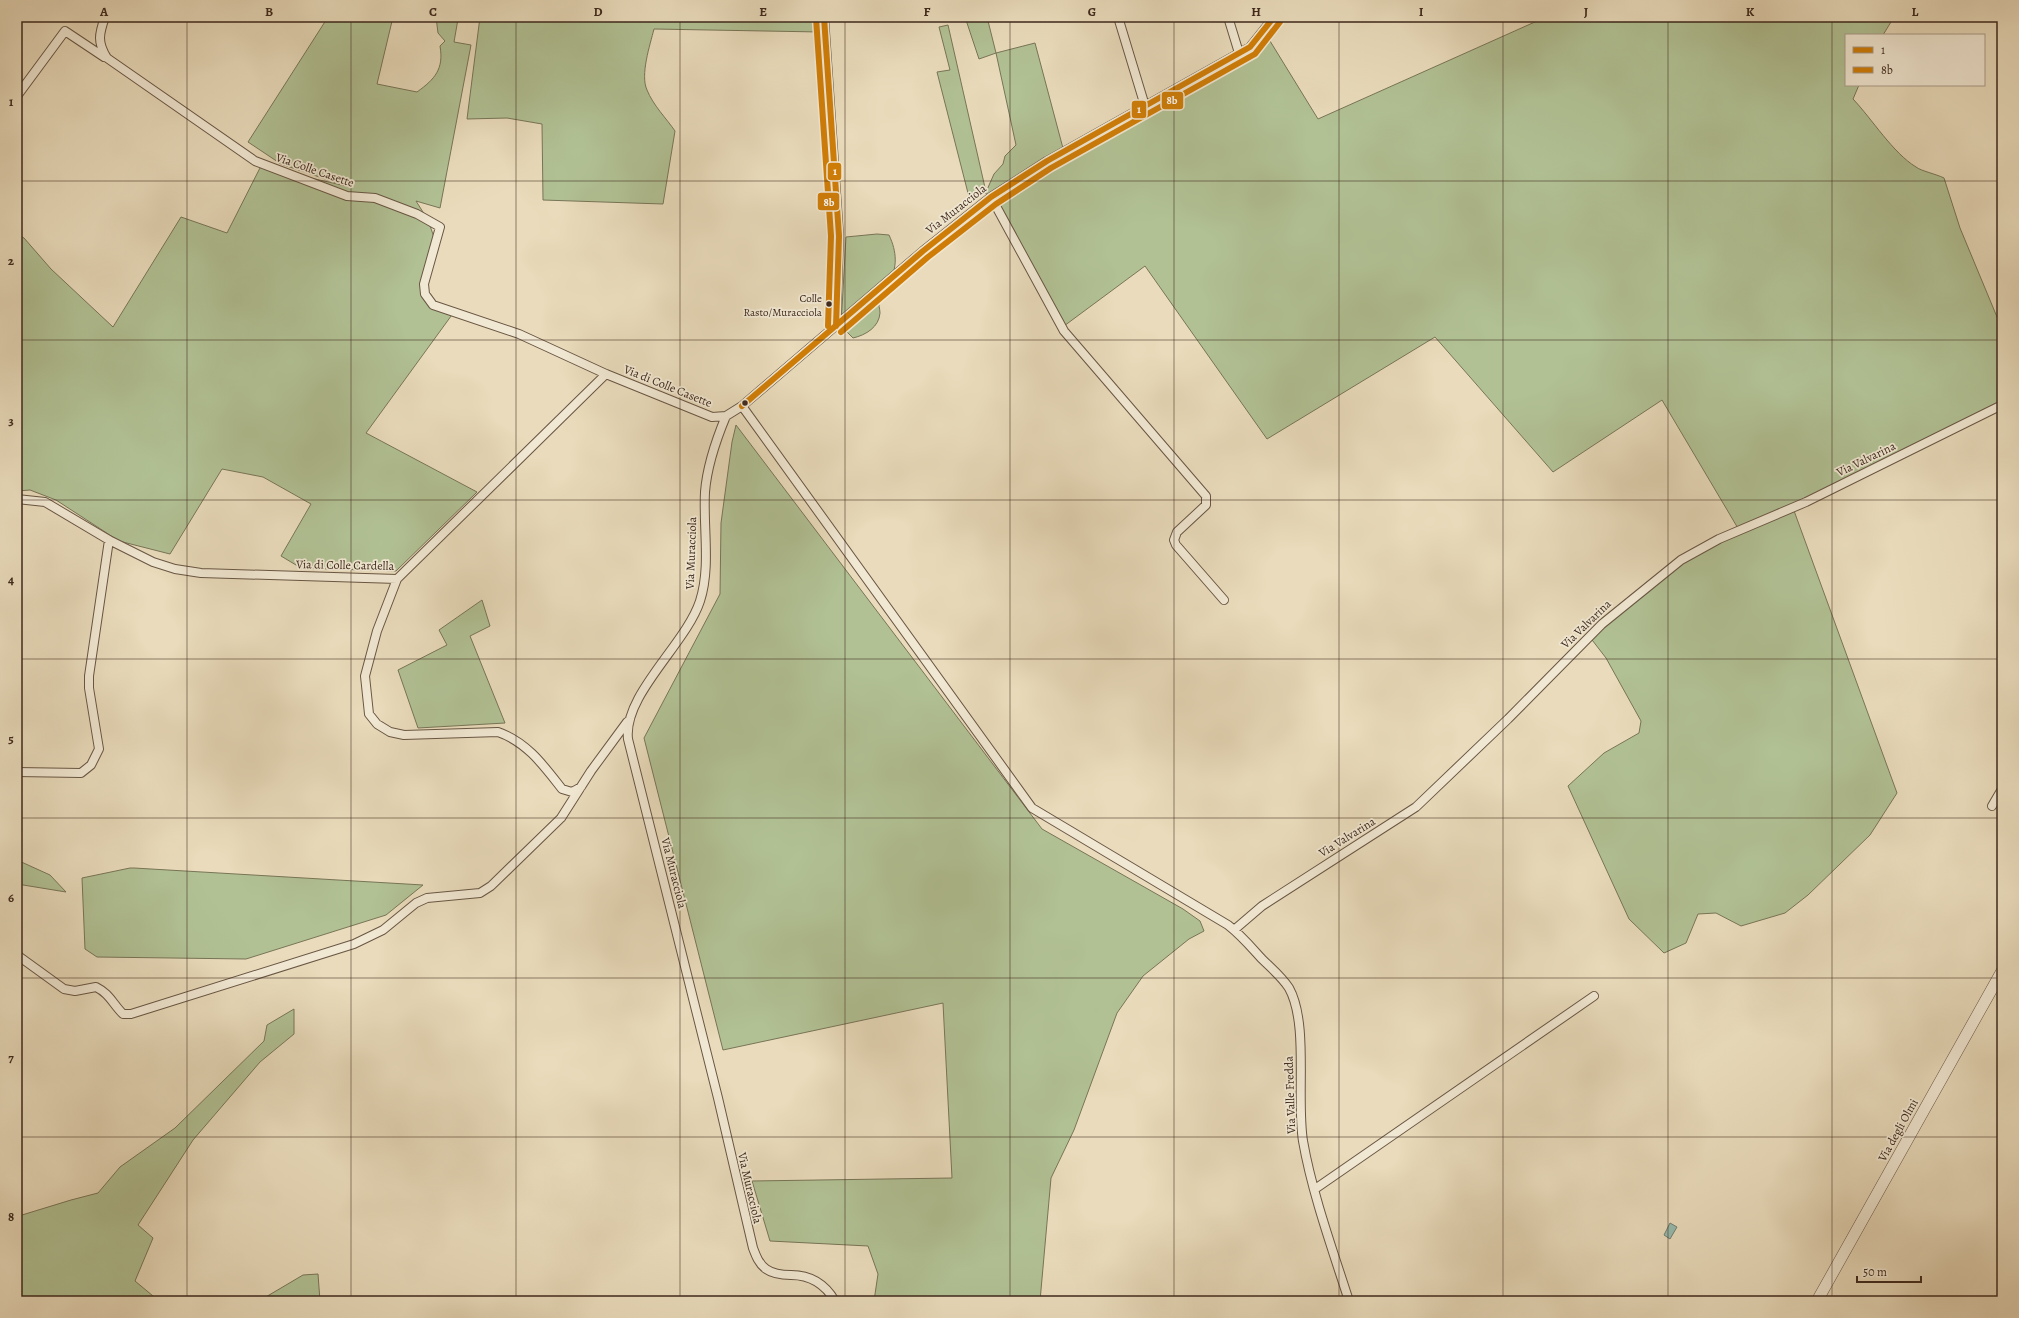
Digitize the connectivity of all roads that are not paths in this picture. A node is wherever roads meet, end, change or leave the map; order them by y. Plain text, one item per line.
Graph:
1 (105, 17) edge
2 (824, 17) edge
3 (1118, 17) edge
4 (1228, 17) edge
5 (1274, 17) edge
6 (1239, 53) junction
7 (107, 58) junction
8 (17, 96) edge
9 (1145, 106) junction
10 (991, 197) junction
11 (836, 326) junction
12 (606, 374) junction
13 (2002, 405) edge
14 (742, 406) junction
15 (726, 416) junction
16 (17, 499) edge
17 (109, 540) junction
18 (397, 579) junction
19 (1224, 600) dead end
20 (629, 720) junction
21 (17, 772) edge
22 (581, 787) junction
23 (2002, 789) edge
24 (1992, 806) dead end
25 (1234, 930) junction
26 (17, 955) edge
27 (2002, 971) edge
28 (1594, 996) dead end
29 (1316, 1189) junction
30 (835, 1301) edge
31 (1349, 1301) edge
32 (1817, 1301) edge

1 - 7 street
2 - 11 street
3 - 9 street
4 - 6 street
5 - 6 street, Via Muracciola
6 - 9 street, Via Muracciola
7 - 8 street, Via Colle Casette
7 - 12 street, Via Colle Casette
9 - 10 street, Via Muracciola
10 - 11 street, Via Muracciola
10 - 19 street
11 - 14 street, Via Muracciola
12 - 15 street, Via di Colle Casette
12 - 18 street, Via di Colle Cardella
13 - 25 street, Via Valvarina
14 - 15 street
14 - 25 street, Via Valle Fredda
15 - 20 street, Via Muracciola
16 - 17 street, Via di Colle Cardella
17 - 18 street, Via di Colle Cardella
17 - 21 street
18 - 22 street
20 - 22 street
20 - 30 street, Via Muracciola
22 - 26 street
23 - 24 street
25 - 29 street, Via Valle Fredda
27 - 32 street, Via degli Olmi
28 - 29 street
29 - 31 street, Via Valle Fredda

